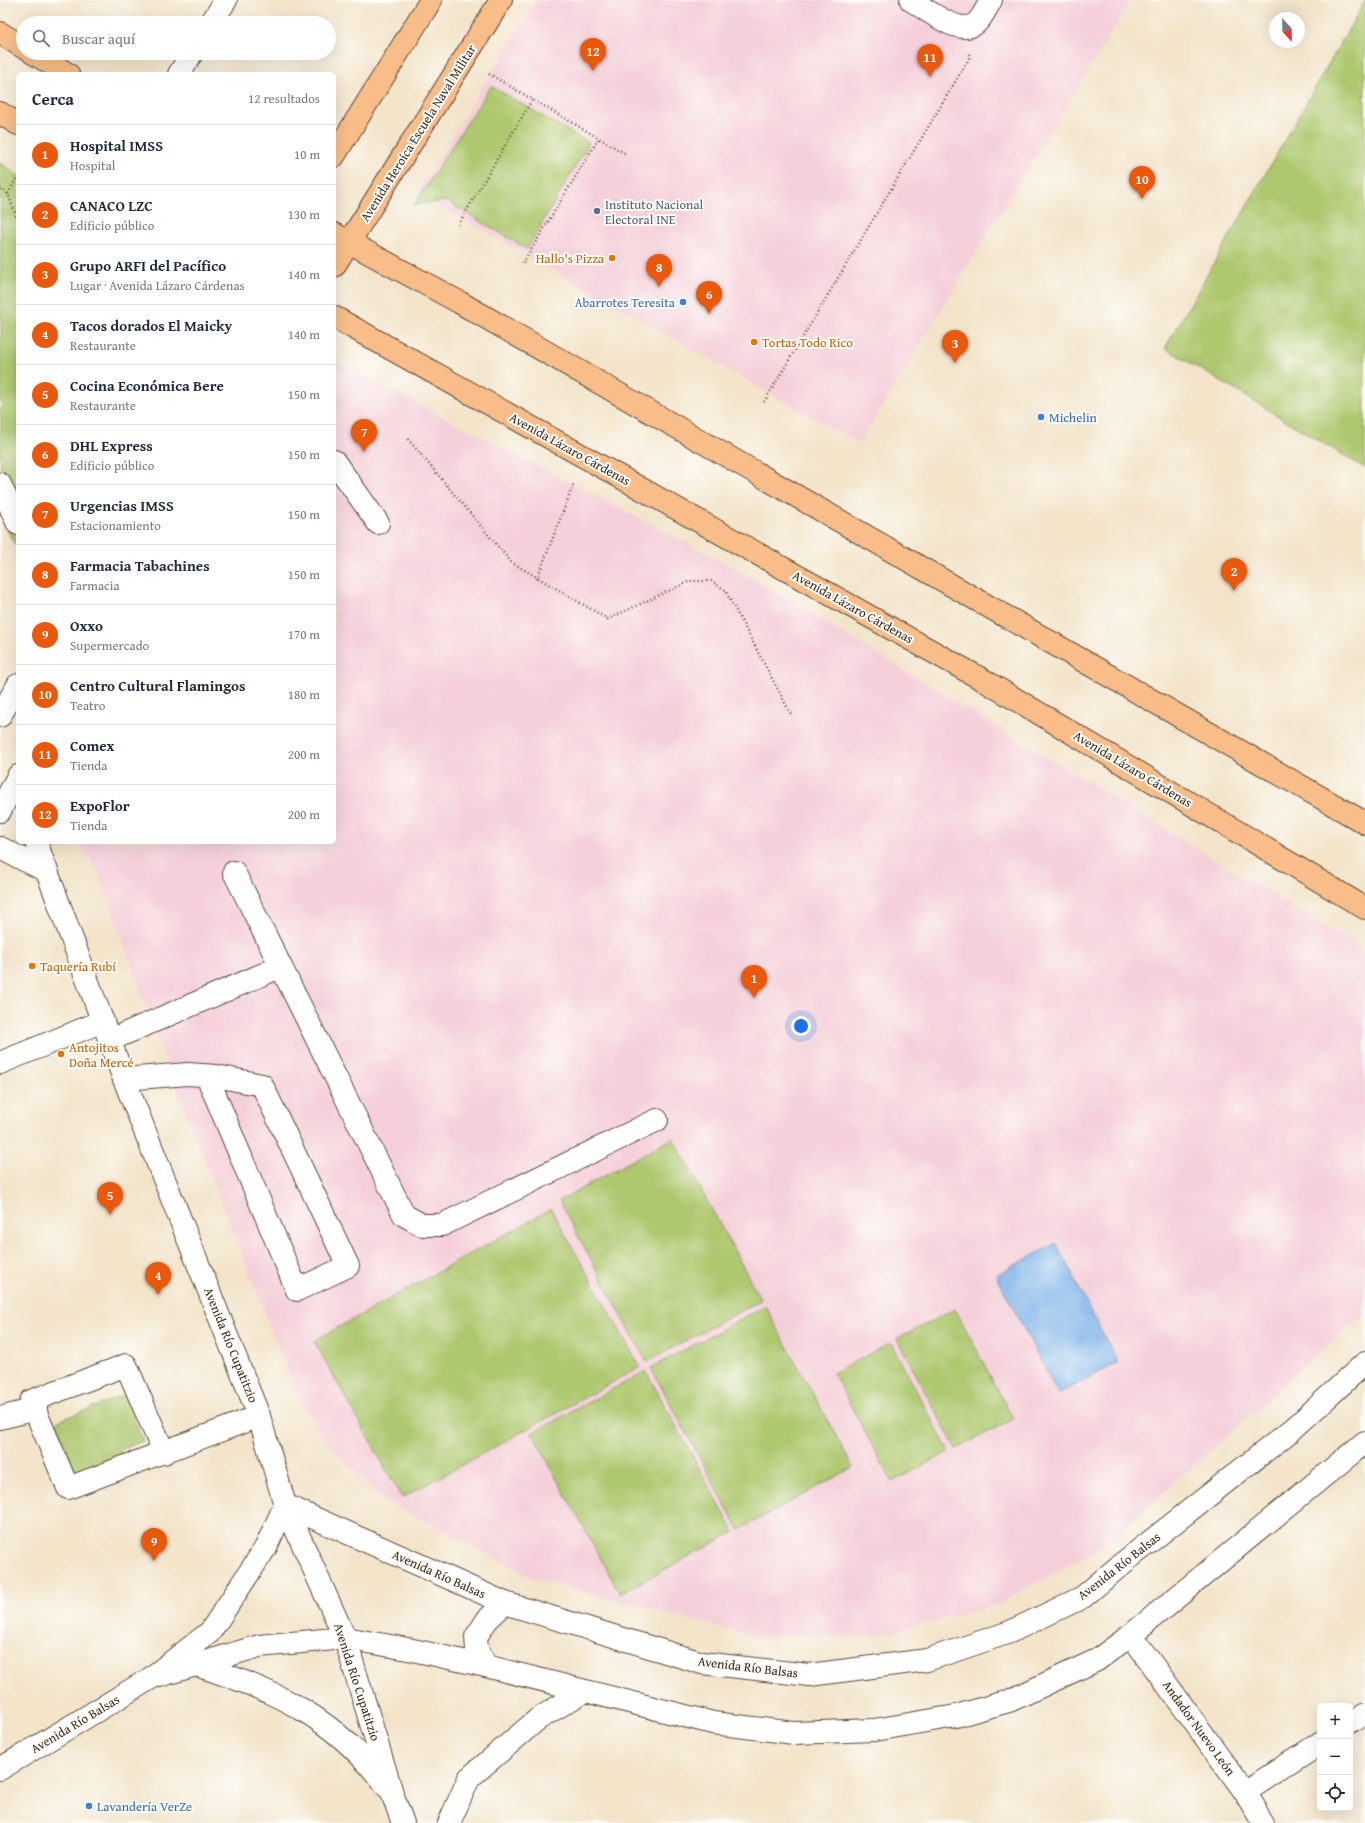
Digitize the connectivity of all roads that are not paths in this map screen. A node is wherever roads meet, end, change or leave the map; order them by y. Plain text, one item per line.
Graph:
1 (226, 0) edge
2 (431, 0) edge
3 (501, 0) edge
4 (910, 0) edge
5 (991, 0) edge
6 (216, 16) edge
7 (0, 33) edge
8 (16, 43) edge
9 (45, 60) edge
10 (188, 60) edge
11 (65, 72) edge
12 (180, 72) edge
13 (0, 113) edge
14 (16, 123) edge
15 (336, 153) edge
16 (341, 239) edge
17 (336, 258) edge
18 (336, 318) edge
19 (336, 464) edge
20 (0, 484) edge
21 (16, 520) edge
22 (378, 523) dead end
23 (16, 688) edge
24 (0, 716) edge
25 (16, 785) edge
26 (0, 811) edge
27 (1365, 823) edge
28 (37, 844) edge
29 (0, 848) edge
30 (46, 871) junction
31 (234, 872) dead end
32 (1365, 908) edge
33 (280, 967) junction
34 (106, 1031) junction
35 (0, 1063) edge
36 (207, 1076) junction
37 (124, 1079) junction
38 (657, 1120) dead end
39 (1365, 1363) edge
40 (36, 1409) junction
41 (259, 1416) junction
42 (0, 1418) edge
43 (1365, 1442) edge
44 (164, 1453) junction
45 (285, 1505) junction
46 (505, 1603) junction
47 (1131, 1635) junction
48 (345, 1638) junction
49 (199, 1666) junction
50 (486, 1666) junction
51 (150, 1678) junction
52 (583, 1692) junction
53 (1365, 1714) edge
54 (1353, 1721) edge
55 (1317, 1745) edge
56 (0, 1769) edge
57 (1245, 1792) junction
58 (393, 1796) junction
59 (403, 1823) edge
60 (449, 1823) edge
61 (1264, 1823) edge

1 - 6 street
2 - 15 main road
3 - 16 main road, Avenida Heroica Escuela Naval Militar
4 - 5 street
7 - 8 main road
9 - 11 main road
10 - 12 street
13 - 14 main road
16 - 17 main road, Avenida Heroica Escuela Naval Militar
16 - 27 main road
18 - 32 main road, Avenida Lázaro Cárdenas
19 - 22 street
20 - 21 street
23 - 24 street
25 - 26 street
28 - 30 street, Avenida Río Cupatitzio
29 - 30 street
30 - 34 street, Avenida Río Cupatitzio
31 - 33 street
33 - 34 street
33 - 38 street
34 - 35 street
34 - 37 street, Avenida Río Cupatitzio
36 - 36 street
36 - 37 street
37 - 41 street, Avenida Río Cupatitzio
39 - 46 street, Avenida Río Balsas
40 - 42 street
40 - 44 street
40 - 44 street
41 - 44 street
41 - 45 street, Avenida Río Cupatitzio
43 - 47 street, Avenida Río Balsas
45 - 46 street, Avenida Río Balsas
45 - 48 street, Avenida Río Cupatitzio
45 - 51 street, Avenida Río Balsas
46 - 50 street
47 - 52 street, Avenida Río Balsas
47 - 57 street, Andador Nuevo León
48 - 49 street, Avenida Río Balsas
48 - 50 street, Avenida Río Balsas
48 - 58 street, Avenida Río Cupatitzio
49 - 51 street, Avenida Río Balsas
49 - 58 street
50 - 52 street, Avenida Río Balsas
51 - 56 street, Avenida Río Balsas
52 - 60 street
53 - 54 street
55 - 57 street
57 - 61 street, Andador Nuevo León
58 - 59 street, Avenida Río Cupatitzio

